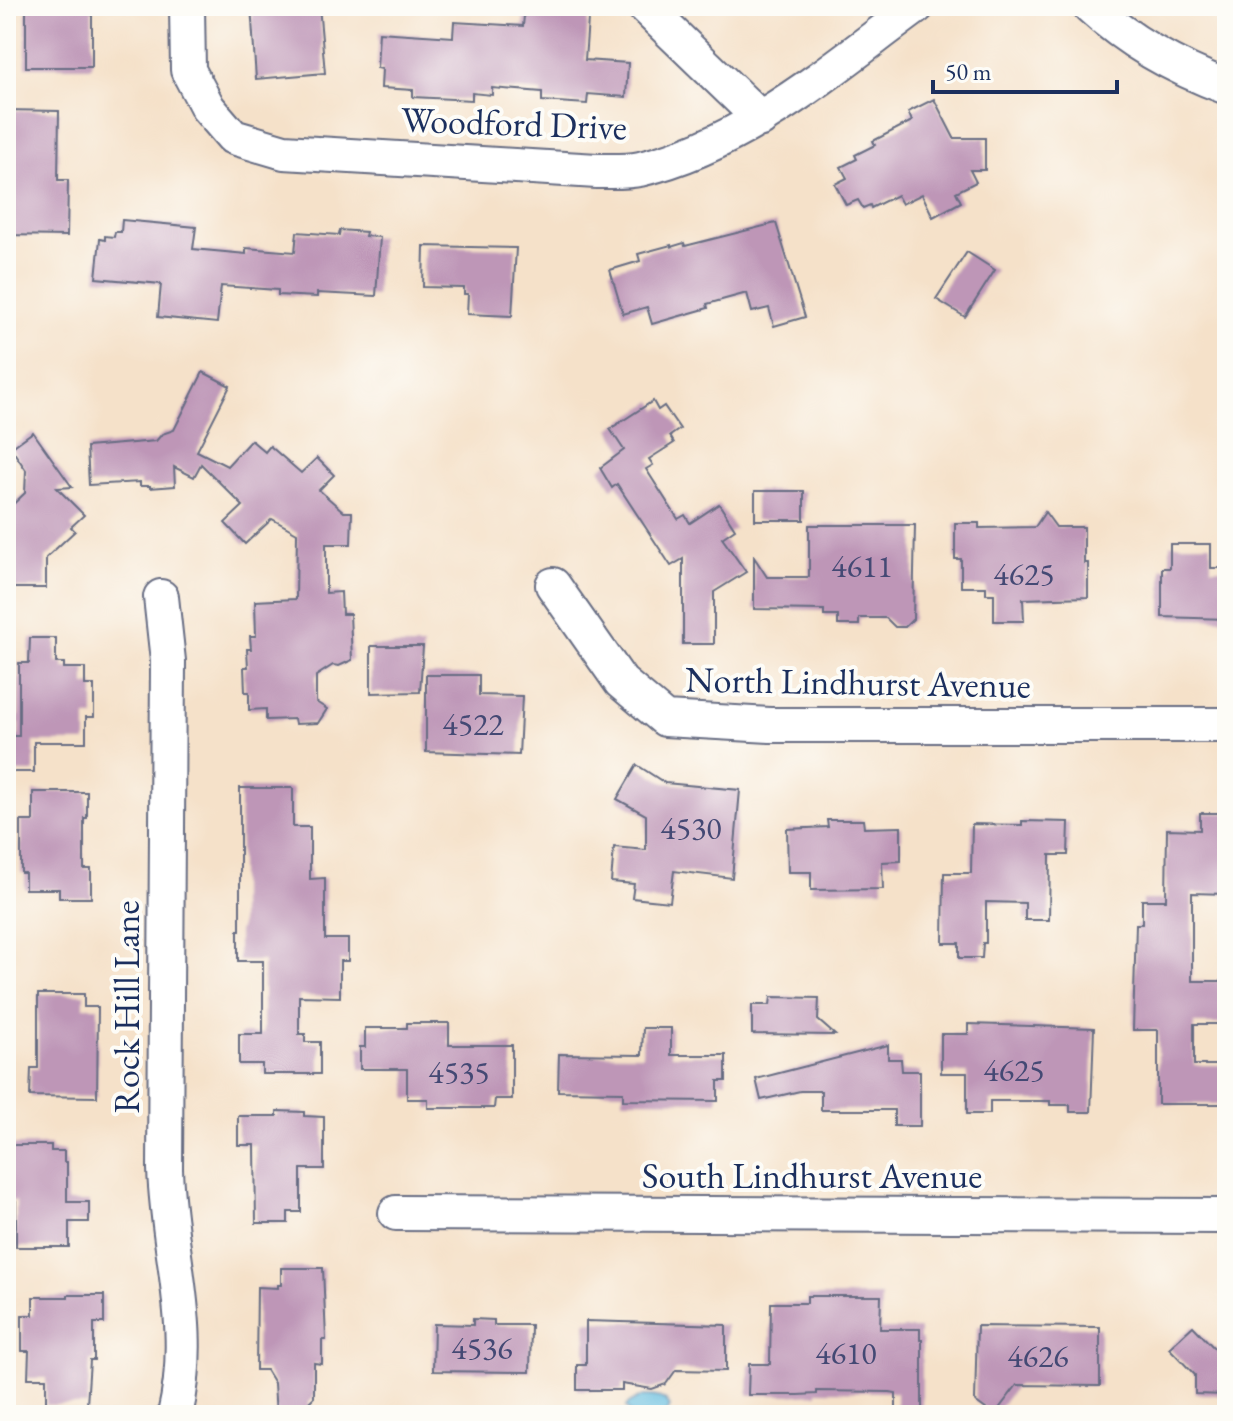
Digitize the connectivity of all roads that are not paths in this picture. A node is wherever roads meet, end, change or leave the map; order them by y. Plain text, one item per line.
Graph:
1 (644, 6) edge
2 (917, 6) edge
3 (1090, 6) edge
4 (188, 18) edge
5 (1227, 87) edge
6 (761, 119) junction
7 (553, 585) dead end
8 (161, 597) dead end
9 (1227, 725) edge
10 (396, 1213) dead end
11 (1227, 1216) edge
12 (175, 1415) edge

1 - 6 street
2 - 6 street, Woodford Drive
3 - 5 street
4 - 6 street, Woodford Drive
7 - 9 street, North Lindhurst Avenue
8 - 12 street, Rock Hill Lane
10 - 11 street, South Lindhurst Avenue

